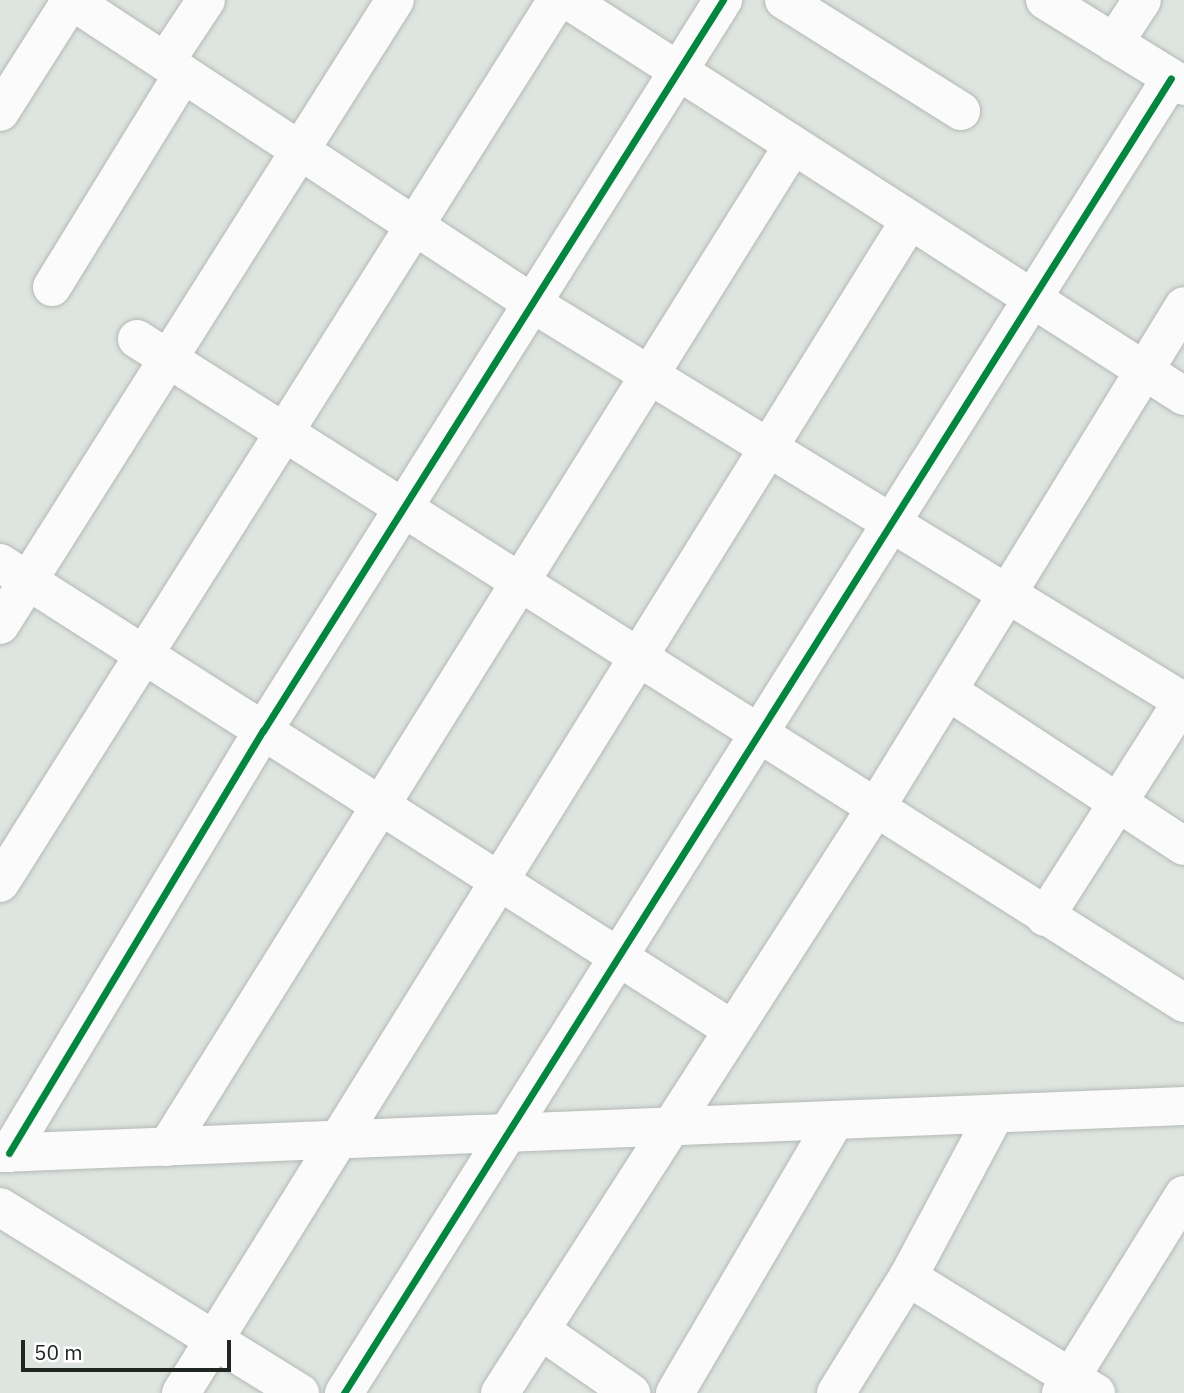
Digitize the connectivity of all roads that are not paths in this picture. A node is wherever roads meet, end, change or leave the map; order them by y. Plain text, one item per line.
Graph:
1 (206, 0) edge
2 (396, 0) edge
3 (557, 0) edge
4 (568, 0) edge
5 (723, 0) edge
6 (785, 0) edge
7 (1045, 0) edge
8 (1142, 0) edge
9 (1114, 43) junction
10 (174, 68) junction
11 (678, 71) junction
12 (1177, 82) edge
13 (961, 111) dead end
14 (0, 112) edge
15 (793, 145) junction
16 (299, 152) junction
17 (910, 220) junction
18 (416, 228) junction
19 (52, 287) dead end
20 (1032, 298) junction
21 (535, 305) junction
22 (1184, 306) edge
23 (152, 349) junction
24 (1143, 370) junction
25 (652, 377) junction
26 (1184, 396) edge
27 (284, 433) junction
28 (768, 448) junction
29 (405, 510) junction
30 (891, 522) junction
31 (14, 572) edge
32 (518, 581) junction
33 (1009, 594) junction
34 (0, 625) edge
35 (144, 656) junction
36 (636, 657) junction
37 (948, 691) junction
38 (1184, 701) edge
39 (263, 731) junction
40 (758, 734) junction
41 (1118, 802) junction
42 (379, 805) junction
43 (875, 809) junction
44 (1184, 846) edge
45 (498, 881) junction
46 (0, 883) edge
47 (1045, 917) junction
48 (618, 957) junction
49 (1184, 1003) edge
50 (733, 1030) junction
51 (1184, 1106) edge
52 (995, 1114) junction
53 (835, 1120) junction
54 (670, 1126) junction
55 (507, 1133) junction
56 (340, 1140) junction
57 (167, 1147) junction
58 (5, 1153) edge
59 (1184, 1195) edge
60 (0, 1207) edge
61 (908, 1277) junction
62 (540, 1330) junction
63 (215, 1339) junction
64 (1076, 1388) edge
65 (181, 1393) edge
66 (300, 1393) edge
67 (344, 1393) edge
68 (500, 1393) edge
69 (631, 1393) edge
70 (675, 1393) edge
71 (836, 1393) edge

1 - 10 street
2 - 16 street
3 - 18 street
4 - 11 street
5 - 11 street
6 - 13 street
7 - 9 street
8 - 9 street
9 - 12 street
10 - 14 street
10 - 16 street
10 - 19 street
11 - 15 street
11 - 21 street
12 - 20 street
15 - 17 street
15 - 25 street
16 - 18 street
16 - 23 street
17 - 20 street
17 - 28 street
18 - 21 street
18 - 27 street
20 - 24 street
20 - 30 street
21 - 25 street
21 - 29 street
22 - 24 street
23 - 27 street
23 - 31 street
24 - 26 street
24 - 33 street
25 - 28 street
25 - 32 street
27 - 29 street
27 - 35 street
28 - 30 street
28 - 36 street
29 - 32 street
29 - 39 street
30 - 33 street
30 - 40 street
31 - 34 street
31 - 35 street
32 - 36 street
32 - 42 street
33 - 37 street
33 - 38 street
35 - 39 street
35 - 46 street
36 - 40 street
36 - 45 street
37 - 41 street
37 - 43 street
38 - 41 street
39 - 42 street
39 - 58 street
40 - 43 street
40 - 48 street
41 - 44 street
41 - 47 street
42 - 45 street
42 - 57 street
43 - 47 street
43 - 50 street
45 - 48 street
45 - 56 street
47 - 49 street
48 - 50 street
48 - 55 street
50 - 54 street
51 - 52 street
52 - 53 street
52 - 61 street
53 - 54 street
53 - 70 street
54 - 55 street
54 - 62 street
55 - 56 street
55 - 67 street
56 - 57 street
56 - 63 street
57 - 58 street
59 - 64 street
60 - 63 street
61 - 64 street
61 - 71 street
62 - 68 street
62 - 69 street
63 - 65 street
63 - 66 street

